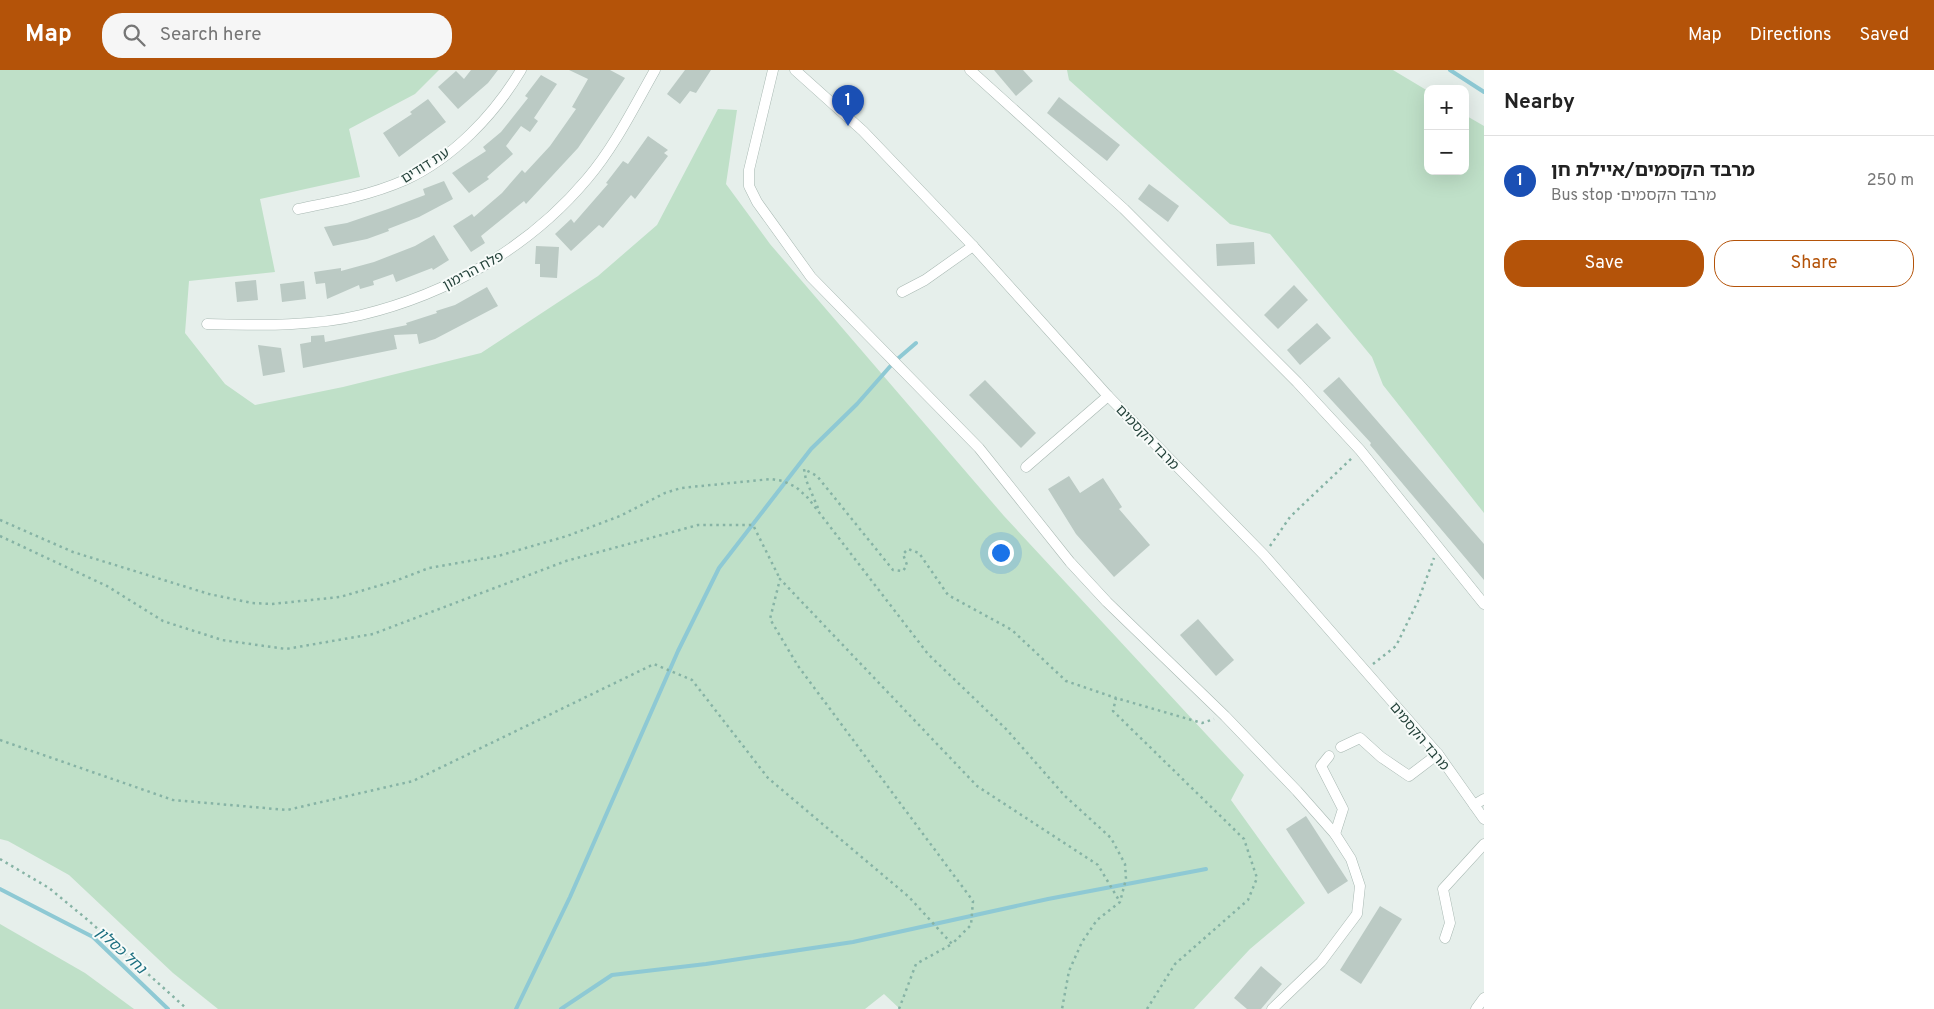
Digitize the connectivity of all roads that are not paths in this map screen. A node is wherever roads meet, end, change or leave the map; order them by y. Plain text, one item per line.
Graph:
1 (521, 70) edge
2 (655, 70) edge
3 (773, 70) edge
4 (795, 70) edge
5 (970, 70) edge
6 (298, 209) dead end
7 (973, 246) junction
8 (902, 292) dead end
9 (206, 324) dead end
10 (1108, 396) junction
11 (1026, 467) dead end
12 (1484, 604) edge
13 (1341, 747) dead end
14 (1438, 754) junction
15 (1328, 756) dead end
16 (1484, 799) edge
17 (1474, 805) junction
18 (1484, 819) edge
19 (1335, 834) junction
20 (1484, 844) edge
21 (1445, 938) dead end
22 (1484, 998) edge
23 (1272, 1009) edge
24 (1476, 1009) edge

1 - 6 street, עת דודים
2 - 9 street, פלח הרימון
3 - 19 street
4 - 7 street, מרבד הקסמים
5 - 12 street
7 - 8 street
7 - 10 street, מרבד הקסמים
10 - 11 street
10 - 14 street, מרבד הקסמים
13 - 14 street
14 - 17 street, מרבד הקסמים
15 - 19 street
16 - 17 street
17 - 18 street, מרבד הקסמים
19 - 23 street
20 - 21 street
22 - 24 street

